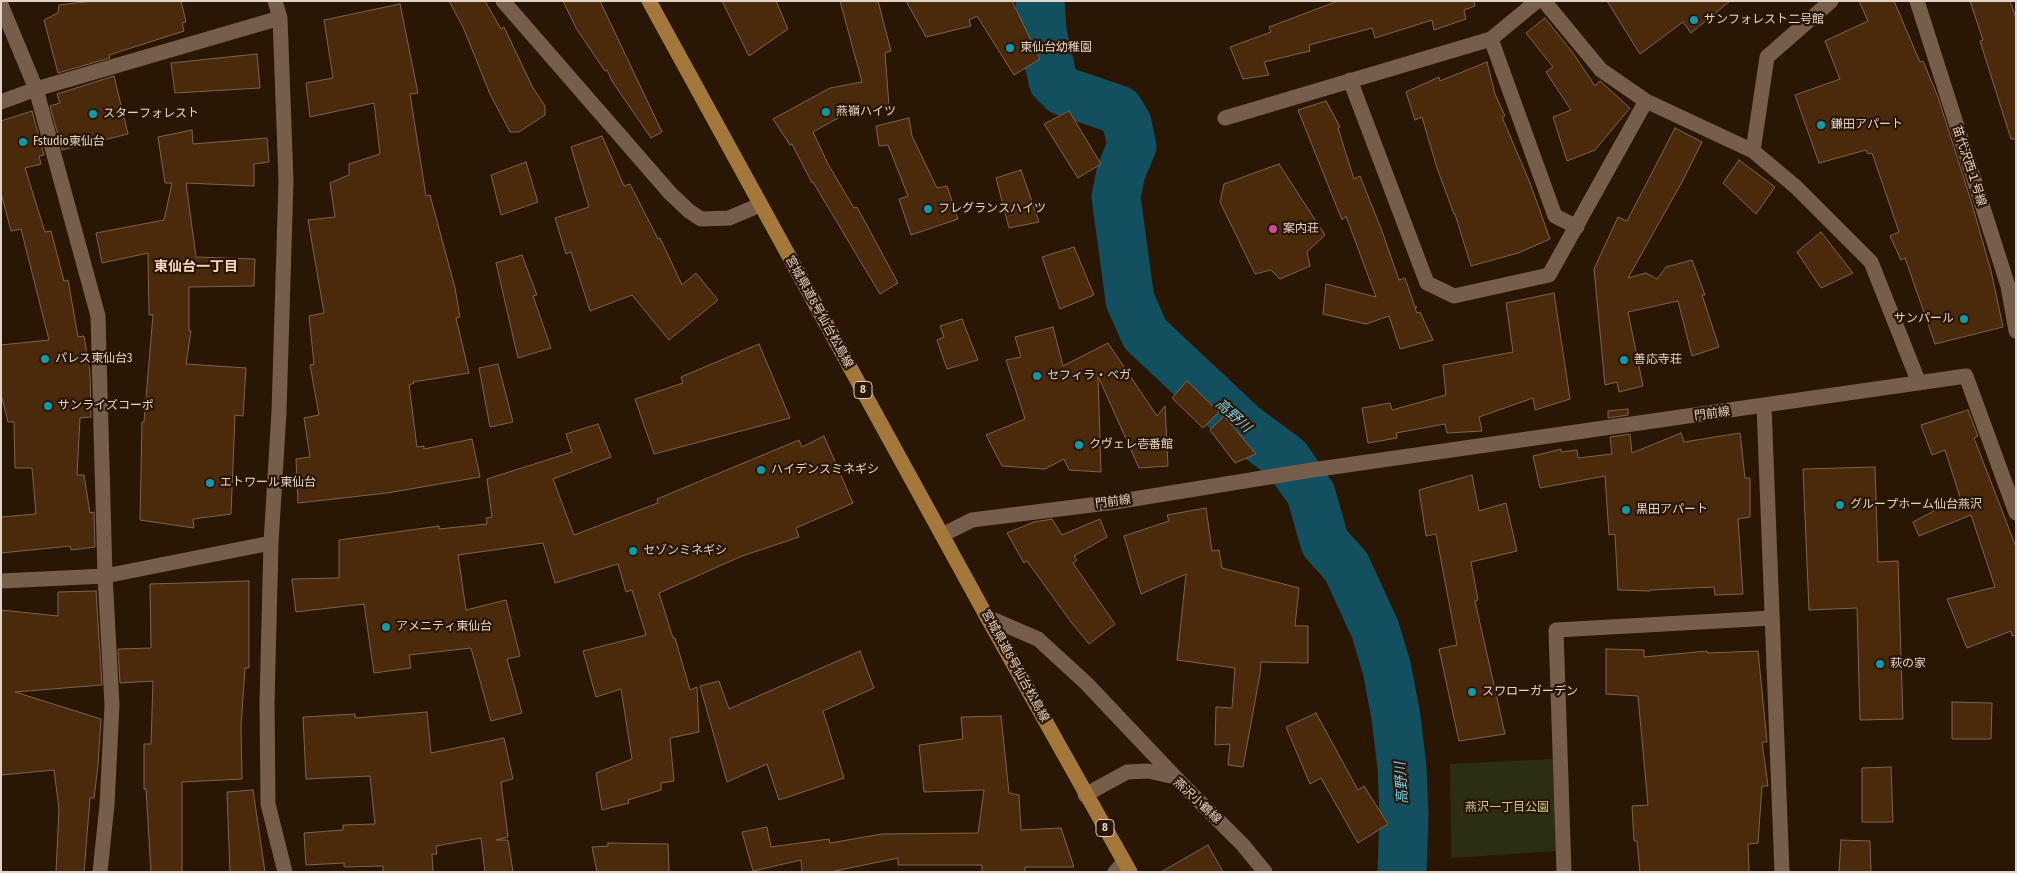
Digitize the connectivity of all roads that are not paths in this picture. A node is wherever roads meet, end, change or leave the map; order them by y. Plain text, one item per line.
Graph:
1 (275, 1) edge
2 (503, 1) edge
3 (649, 1) edge
4 (1537, 1) edge
5 (1544, 1) edge
6 (1831, 1) edge
7 (1917, 1) edge
8 (1, 5) edge
9 (280, 18) junction
10 (1491, 39) junction
11 (1350, 80) junction
12 (36, 89) junction
13 (1646, 101) junction
14 (1, 102) edge
15 (1225, 118) dead end
16 (1753, 151) junction
17 (760, 205) junction
18 (1576, 227) junction
19 (2016, 331) edge
20 (1919, 384) junction
21 (1764, 406) junction
22 (2016, 513) edge
23 (942, 535) junction
24 (271, 543) junction
25 (105, 576) junction
26 (1, 581) edge
27 (987, 617) junction
28 (1772, 618) junction
29 (1175, 777) junction
30 (1085, 795) junction
31 (1123, 868) edge
32 (100, 872) edge
33 (285, 872) edge
34 (1265, 872) edge
35 (1564, 872) edge
36 (1782, 872) edge

1 - 9 street
2 - 17 street
3 - 17 main road, 宮城県道8号仙台松島線 / 8
4 - 10 street
5 - 13 street
6 - 16 street
7 - 19 street, 苗代沢西１号線
8 - 12 street
9 - 12 street
9 - 24 street
10 - 11 street
10 - 18 street
11 - 15 street
11 - 18 street
12 - 14 street
12 - 25 street
13 - 16 street
13 - 18 street
16 - 20 street
17 - 23 main road, 宮城県道8号仙台松島線 / 8
20 - 21 street, 門前線
20 - 22 street, 門前線
21 - 23 street, 門前線
21 - 28 street
23 - 27 main road, 宮城県道8号仙台松島線 / 8
24 - 25 street
24 - 33 street
25 - 26 street
25 - 32 street
27 - 29 street
27 - 30 main road, 宮城県道8号仙台松島線 / 8
28 - 35 street
28 - 36 street
29 - 30 street, 燕沢小鶴線
29 - 34 street, 燕沢小鶴線
30 - 31 main road, 8

